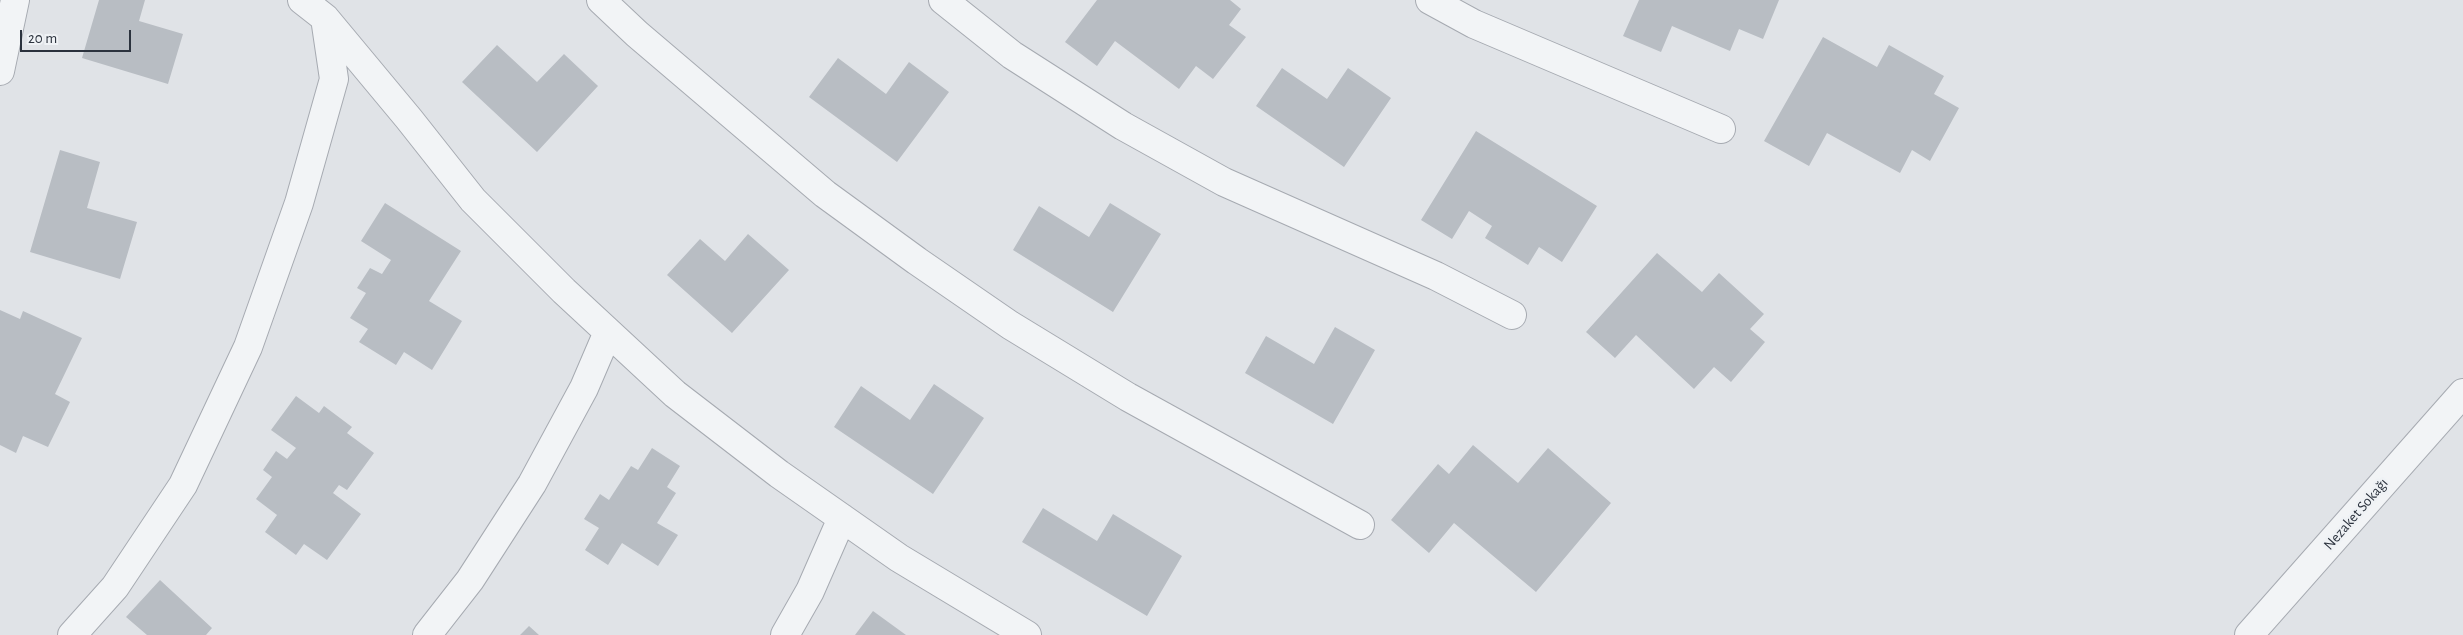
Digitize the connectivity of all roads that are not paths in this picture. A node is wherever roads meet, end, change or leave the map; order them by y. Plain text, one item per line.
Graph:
1 (15, 0) edge
2 (302, 0) edge
3 (601, 0) edge
4 (943, 0) edge
5 (1430, 0) edge
6 (325, 18) junction
7 (0, 71) edge
8 (1721, 129) dead end
9 (1512, 315) dead end
10 (608, 332) junction
11 (2463, 393) edge
12 (842, 518) junction
13 (1360, 525) dead end
14 (72, 635) edge
15 (427, 635) edge
16 (785, 635) edge
17 (1027, 635) edge
18 (2249, 635) edge

1 - 7 street
2 - 6 street
3 - 13 street
4 - 9 street
5 - 8 street
6 - 10 street
6 - 14 street
10 - 12 street
10 - 15 street
11 - 18 street, Nezaket Sokağı
12 - 16 street
12 - 17 street

